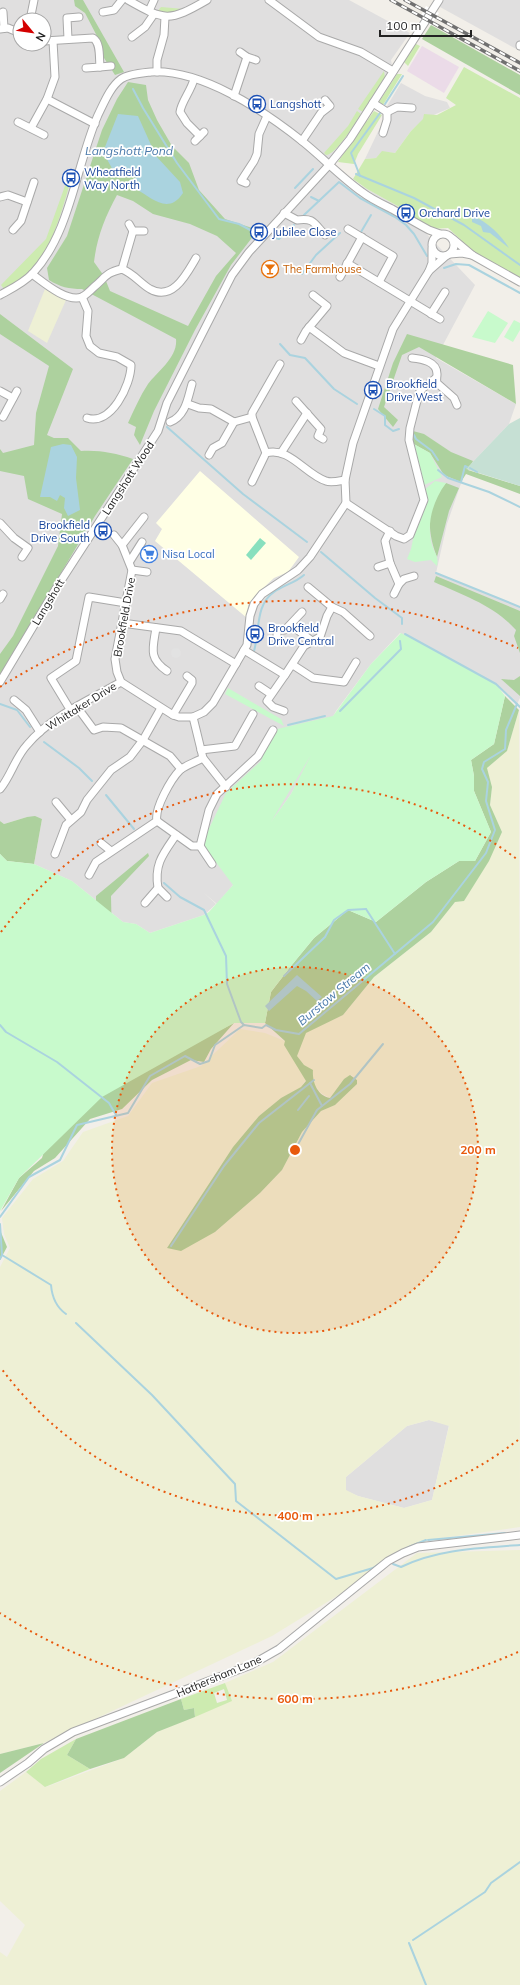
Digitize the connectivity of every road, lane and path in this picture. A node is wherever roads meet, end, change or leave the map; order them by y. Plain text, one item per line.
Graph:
1 (34, 0) edge
2 (122, 0) edge
3 (128, 0) edge
4 (154, 0) edge
5 (207, 0) edge
6 (269, 0) edge
7 (438, 0) edge
8 (3, 12) dead end
9 (32, 12) edge
10 (103, 12) dead end
11 (151, 13) junction
12 (79, 17) dead end
13 (165, 17) junction
14 (2, 29) edge
15 (12, 31) edge
16 (132, 37) dead end
17 (68, 39) junction
18 (53, 41) joint
19 (240, 52) dead end
20 (247, 57) junction
21 (256, 60) dead end
22 (111, 66) dead end
23 (100, 67) junction
24 (86, 68) dead end
25 (393, 71) junction
26 (157, 72) junction
27 (194, 79) junction
28 (234, 96) junction
29 (47, 99) junction
30 (325, 100) dead end
31 (373, 103) junction
32 (412, 108) dead end
33 (387, 112) junction
34 (267, 116) junction
35 (18, 122) dead end
36 (95, 124) junction
37 (31, 128) junction
38 (383, 133) dead end
39 (44, 135) dead end
40 (200, 137) dead end
41 (302, 141) junction
42 (329, 164) junction
43 (242, 181) dead end
44 (34, 182) dead end
45 (0, 197) edge
46 (27, 202) junction
47 (284, 213) junction
48 (415, 222) junction
49 (129, 224) dead end
50 (348, 229) dead end
51 (13, 230) dead end
52 (133, 231) junction
53 (144, 231) dead end
54 (440, 234) junction
55 (325, 235) dead end
56 (362, 237) junction
57 (453, 239) junction
58 (432, 247) junction
59 (448, 255) junction
60 (472, 255) junction
61 (196, 258) dead end
62 (348, 263) junction
63 (122, 269) junction
64 (429, 271) junction
65 (32, 274) junction
66 (340, 277) dead end
67 (379, 282) junction
68 (520, 282) edge
69 (446, 292) dead end
70 (0, 295) edge
71 (313, 295) dead end
72 (82, 297) junction
73 (410, 301) junction
74 (431, 314) junction
75 (440, 319) dead end
76 (309, 327) junction
77 (301, 340) dead end
78 (412, 358) dead end
79 (280, 364) dead end
80 (379, 366) junction
81 (436, 378) junction
82 (192, 384) dead end
83 (0, 391) edge
84 (17, 391) dead end
85 (13, 398) junction
86 (296, 401) dead end
87 (188, 404) junction
88 (457, 405) dead end
89 (307, 413) junction
90 (3, 417) dead end
91 (252, 417) junction
92 (87, 418) dead end
93 (170, 422) dead end
94 (234, 422) junction
95 (323, 439) dead end
96 (266, 453) junction
97 (281, 453) junction
98 (209, 456) dead end
99 (344, 480) junction
100 (252, 482) dead end
101 (346, 503) junction
102 (144, 516) dead end
103 (0, 523) edge
104 (98, 524) joint
105 (390, 532) junction
106 (114, 535) dead end
107 (142, 542) dead end
108 (122, 545) junction
109 (22, 557) dead end
110 (130, 561) junction
111 (390, 563) junction
112 (378, 567) dead end
113 (132, 570) junction
114 (147, 572) dead end
115 (414, 576) dead end
116 (399, 584) junction
117 (308, 587) dead end
118 (394, 594) dead end
119 (126, 602) junction
120 (332, 607) junction
121 (302, 612) dead end
122 (122, 623) junction
123 (291, 625) junction
124 (156, 628) junction
125 (370, 636) dead end
126 (277, 638) dead end
127 (312, 641) junction
128 (244, 650) junction
129 (356, 662) dead end
130 (236, 664) junction
131 (293, 665) junction
132 (167, 671) dead end
133 (285, 675) junction
134 (187, 676) dead end
135 (0, 682) edge
136 (121, 682) junction
137 (259, 686) dead end
138 (271, 694) junction
139 (14, 700) dead end
140 (161, 708) junction
141 (74, 709) junction
142 (284, 711) dead end
143 (253, 714) dead end
144 (173, 715) junction
145 (193, 716) junction
146 (273, 730) dead end
147 (40, 732) junction
148 (142, 740) junction
149 (201, 750) junction
150 (203, 758) junction
151 (181, 769) junction
152 (226, 787) junction
153 (0, 789) edge
154 (56, 802) dead end
155 (71, 820) junction
156 (157, 821) junction
157 (176, 835) junction
158 (101, 843) dead end
159 (200, 846) junction
160 (111, 851) junction
161 (55, 854) dead end
162 (212, 864) dead end
163 (89, 875) dead end
164 (158, 888) junction
165 (167, 897) dead end
166 (145, 903) dead end
167 (520, 1535) edge
168 (0, 1782) edge

1 - 9 street
2 - 10 street
3 - 11 street
4 - 11 street
5 - 13 street
6 - 25 street
7 - 25 street
8 - 14 street
11 - 13 street
11 - 16 street
12 - 17 street
13 - 26 street
14 - 15 street
17 - 18 street
17 - 23 street
18 - 29 street
19 - 20 street
20 - 21 street
20 - 28 street
22 - 23 street
23 - 24 street
25 - 31 street
26 - 27 street
26 - 36 street
27 - 28 street
27 - 40 street
28 - 34 street
29 - 36 street
29 - 37 street
30 - 41 street
31 - 33 street
31 - 42 street
32 - 33 street
33 - 38 street
34 - 41 street
34 - 43 street
35 - 37 street
36 - 65 street
37 - 39 street
41 - 42 street
42 - 47 street
42 - 48 street
44 - 46 street
45 - 46 street
46 - 51 street
47 - 55 street
47 - 104 street, Langshott Wood
48 - 54 street
48 - 58 street
49 - 52 street
50 - 56 street
52 - 53 street
52 - 63 street
54 - 57 street
54 - 58 street
56 - 62 street
56 - 67 street
57 - 59 street
57 - 60 street
58 - 59 street
58 - 64 street
59 - 60 street
59 - 64 street
60 - 68 street
61 - 63 street
62 - 66 street
62 - 67 street
63 - 72 street
64 - 73 street
65 - 70 street
65 - 72 street
67 - 73 street
69 - 74 street
71 - 76 street
72 - 92 street
73 - 74 street
73 - 80 street
74 - 75 street
76 - 77 street
76 - 80 street
78 - 81 street
79 - 91 street
80 - 99 street
81 - 88 street
81 - 105 street
82 - 87 street
83 - 85 street
84 - 85 street
85 - 90 street
86 - 89 street
87 - 93 street
87 - 94 street
89 - 95 street
89 - 97 street
91 - 94 street
91 - 96 street
94 - 98 street
96 - 97 street
96 - 100 street
97 - 99 street
99 - 101 street
101 - 105 street
101 - 128 street
102 - 108 street
103 - 109 street
104 - 135 street, Langshott
105 - 111 street
106 - 108 street
107 - 110 street
108 - 110 street
110 - 113 street
111 - 112 street
111 - 116 street
113 - 114 street
113 - 119 street, Brookfield Drive
115 - 116 street
116 - 118 street
117 - 120 street
119 - 122 street, Brookfield Drive
119 - 141 street
120 - 125 street
120 - 127 street
121 - 123 street
122 - 124 street
122 - 136 street, Brookfield Drive
123 - 126 street
123 - 127 street
124 - 130 street
124 - 132 street
127 - 131 street
128 - 130 street
128 - 133 street
129 - 131 street
130 - 145 street
131 - 133 street
133 - 138 street
134 - 144 street
136 - 140 street
136 - 141 street, Whittaker Drive
137 - 138 street
138 - 142 street
139 - 147 street
140 - 144 street
140 - 148 street
141 - 147 street, Whittaker Drive
141 - 148 street
143 - 149 street
144 - 145 street
145 - 149 street
146 - 152 street
147 - 153 street, Whittaker Drive
148 - 151 street
148 - 155 street
149 - 150 street
150 - 151 street
150 - 152 street
151 - 156 street
152 - 159 street
154 - 155 street
155 - 161 street
156 - 157 street
156 - 160 street
157 - 159 street
157 - 164 street
158 - 160 street
159 - 162 street
160 - 163 street
164 - 165 street
164 - 166 street
167 - 168 street, Hathersham Lane

